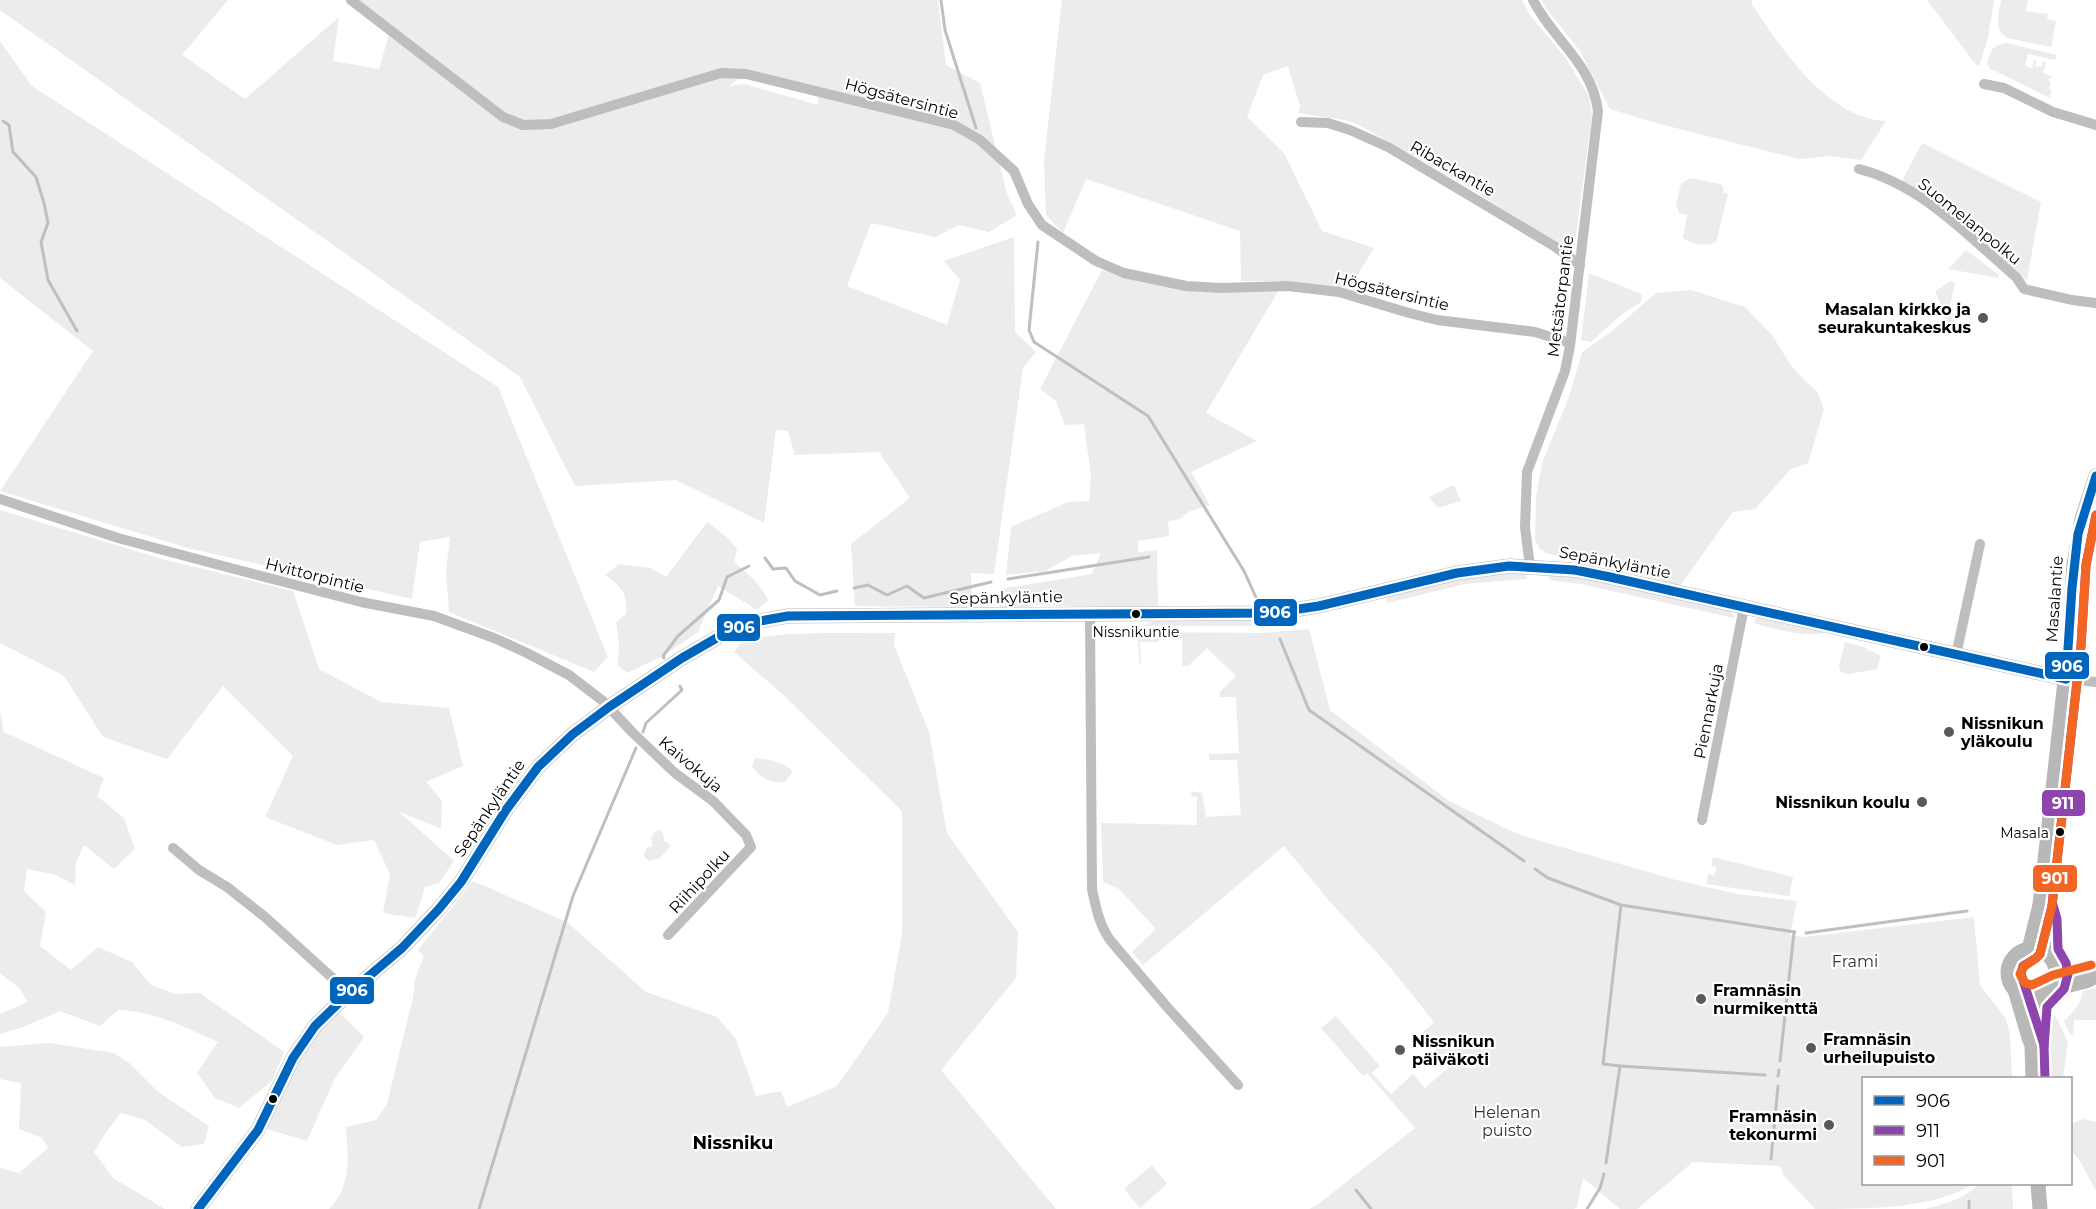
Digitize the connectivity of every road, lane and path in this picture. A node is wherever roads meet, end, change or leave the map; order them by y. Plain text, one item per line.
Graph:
1 (351, 0) edge
2 (1533, 0) edge
3 (1984, 84) dead end
4 (1301, 122) dead end
5 (2096, 125) edge
6 (1859, 169) dead end
7 (1580, 265) junction
8 (2096, 303) edge
9 (1570, 343) junction
10 (2096, 477) edge
11 (0, 499) edge
12 (1980, 544) dead end
13 (1530, 567) junction
14 (1744, 607) junction
15 (1090, 615) junction
16 (1956, 655) junction
17 (2066, 679) junction
18 (2096, 682) edge
19 (609, 707) junction
20 (1702, 820) dead end
21 (751, 847) joint
22 (173, 848) dead end
23 (2040, 905) junction
24 (668, 935) dead end
25 (2029, 949) junction
26 (2050, 959) junction
27 (2096, 975) edge
28 (2015, 990) junction
29 (349, 993) junction
30 (2044, 993) junction
31 (2032, 1047) junction
32 (2033, 1077) edge
33 (1238, 1085) dead end
34 (2038, 1185) edge
35 (198, 1209) edge
36 (2040, 1209) edge

1 - 9 street, Högsätersintie
2 - 7 street, Metsätorpantie
3 - 5 street
4 - 7 street, Ribackantie
6 - 8 street, Suomelanpolku
7 - 9 street, Metsätorpantie
9 - 13 street, Metsätorpantie
10 - 17 street, Masalantie
11 - 19 street, Hvittorpintie
12 - 16 street
13 - 14 street, Sepänkyläntie
13 - 15 street, Sepänkyläntie
14 - 16 street, Sepänkyläntie
14 - 20 street, Piennarkuja
15 - 19 street, Sepänkyläntie
15 - 33 street
16 - 17 street, Sepänkyläntie
17 - 18 street
17 - 23 street, Masalantie
19 - 21 street, Kaivokuja
19 - 29 street, Sepänkyläntie
21 - 24 street, Riihipolku
22 - 29 street
23 - 25 street, Masalantie
23 - 26 street, Masalantie
25 - 26 street
25 - 28 street
26 - 27 street
26 - 30 street
27 - 30 street
28 - 30 street
28 - 31 street
29 - 35 street, Sepänkyläntie
30 - 31 street
31 - 32 street
34 - 36 street

